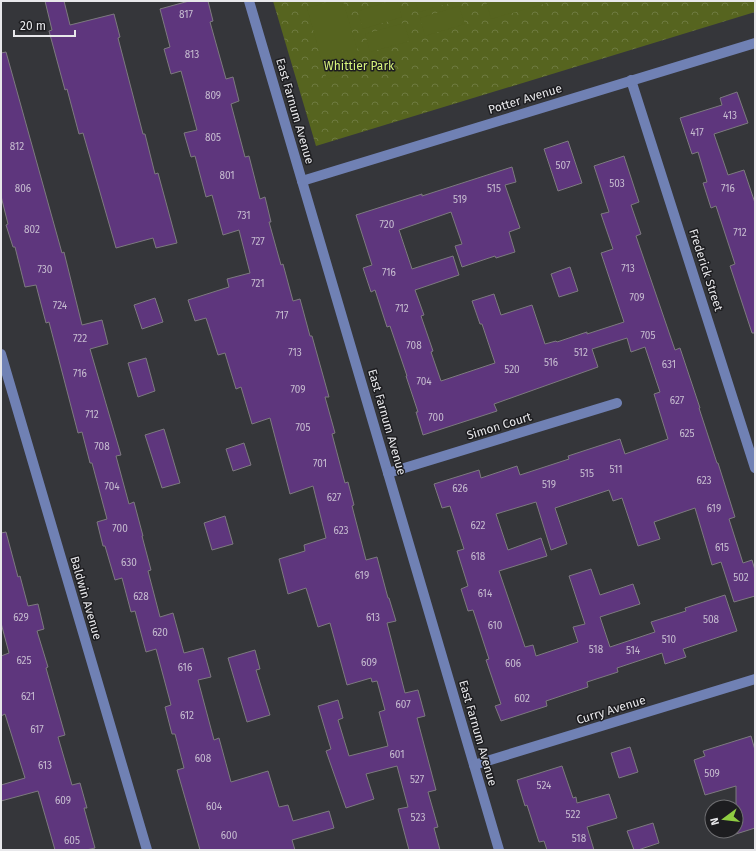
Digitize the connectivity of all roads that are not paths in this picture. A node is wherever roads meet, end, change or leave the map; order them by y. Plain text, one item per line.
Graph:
1 (250, 1) edge
2 (755, 43) edge
3 (631, 80) junction
4 (302, 180) junction
5 (1, 354) edge
6 (617, 403) dead end
7 (755, 468) edge
8 (388, 473) junction
9 (755, 679) edge
10 (474, 765) junction
11 (147, 850) edge
12 (499, 850) edge

1 - 4 street, East Farnum Avenue
2 - 3 street, Potter Avenue
3 - 4 street, Potter Avenue
3 - 7 street, Frederick Street
4 - 8 street, East Farnum Avenue
5 - 11 street, Baldwin Avenue
6 - 8 street, Simon Court
8 - 10 street, East Farnum Avenue
9 - 10 street, Curry Avenue
10 - 12 street, East Farnum Avenue

